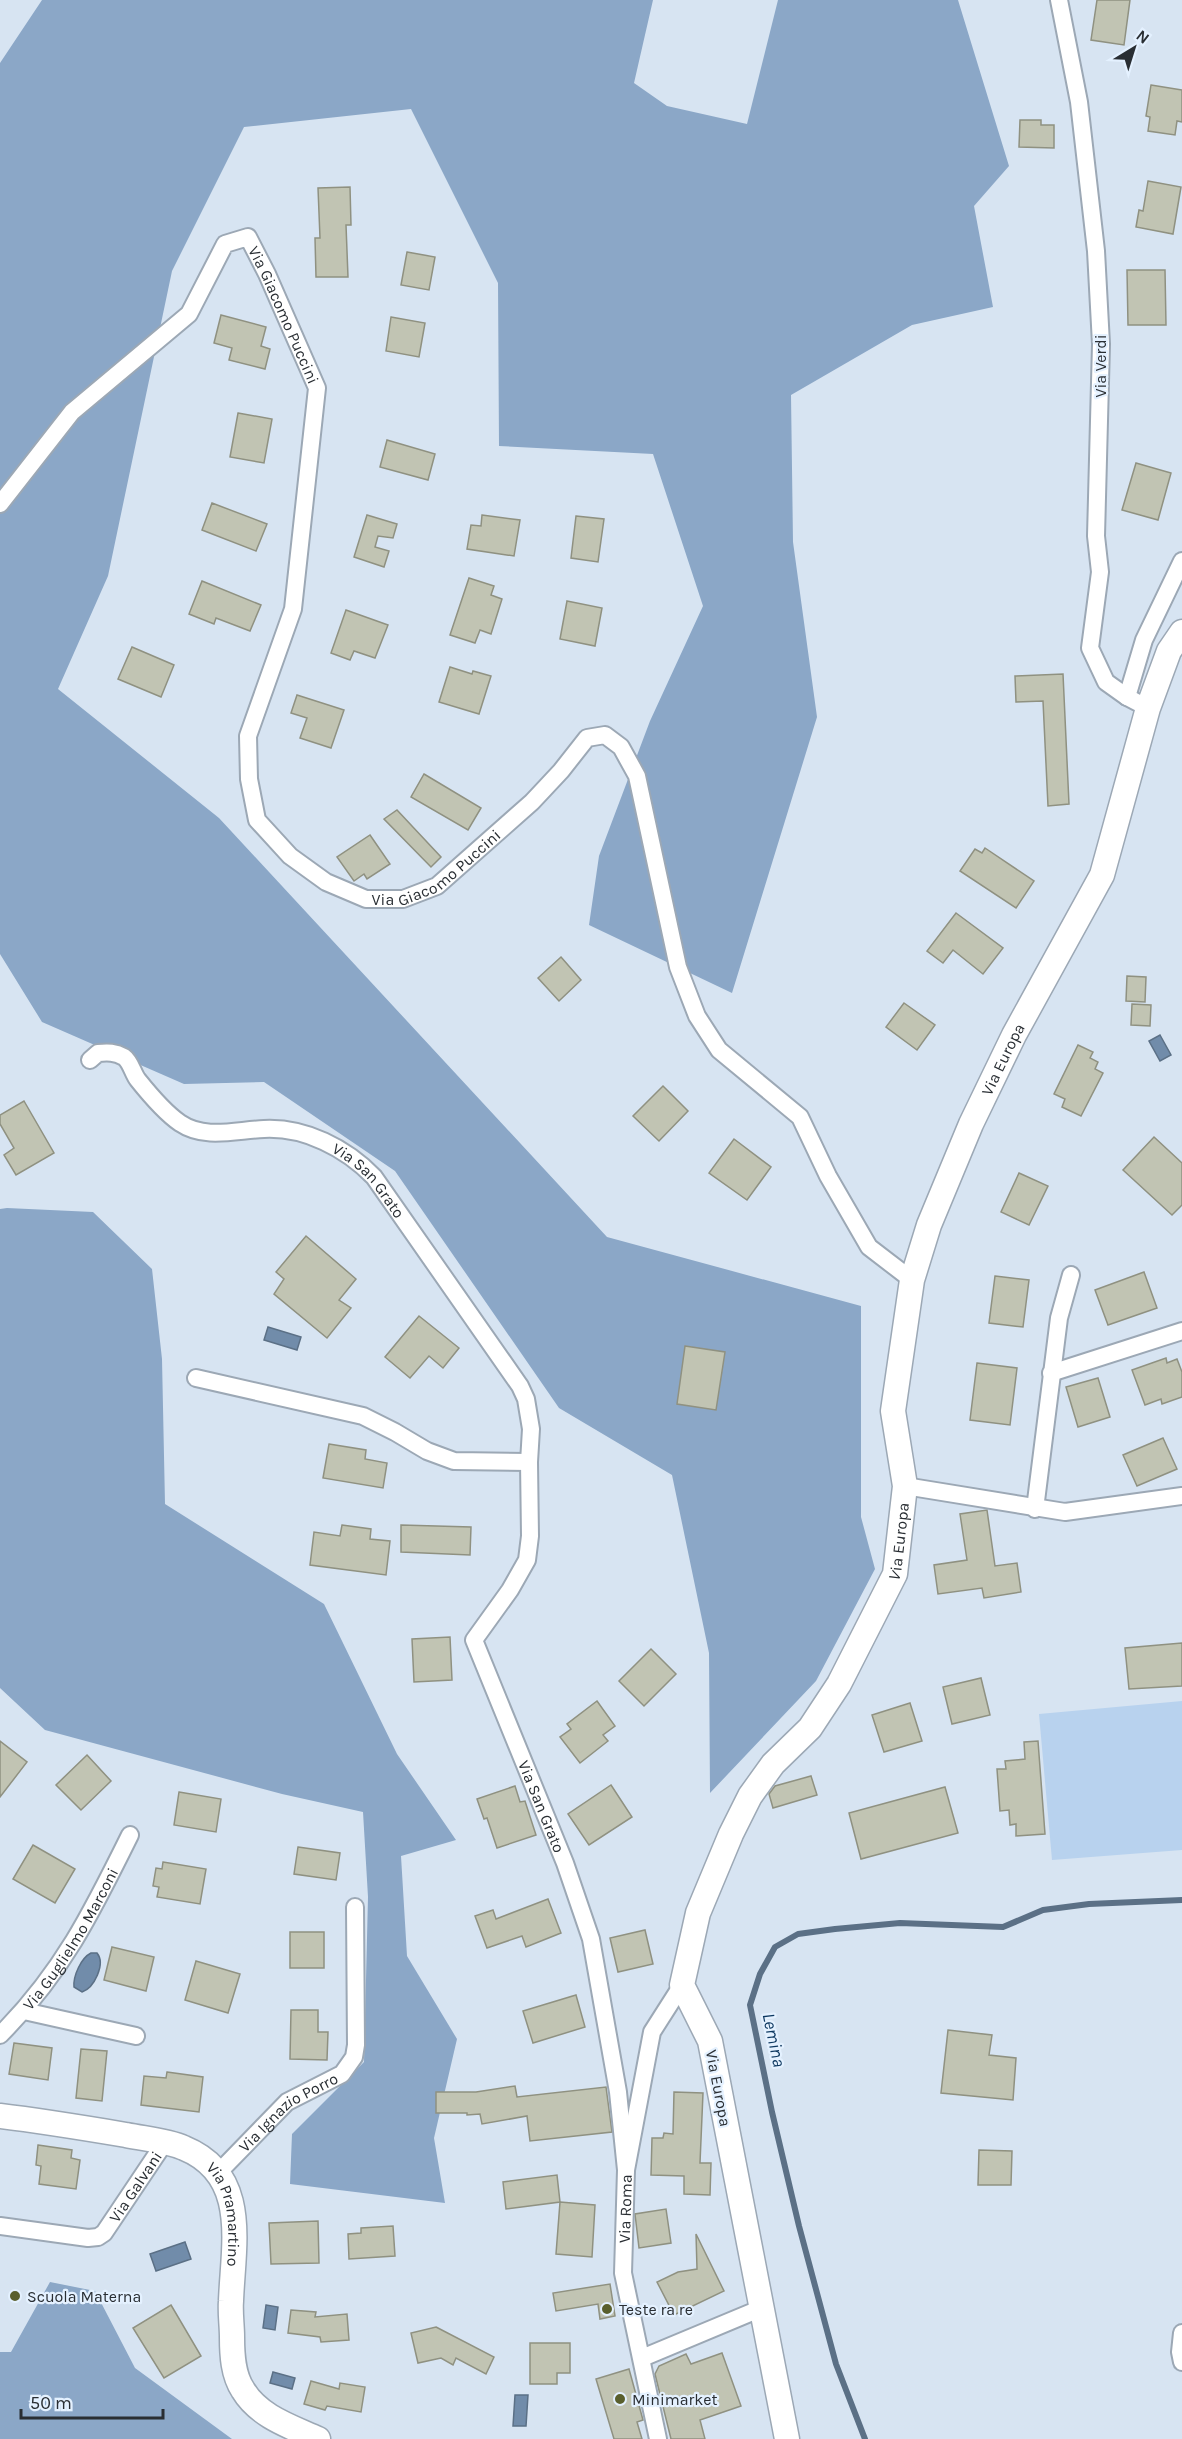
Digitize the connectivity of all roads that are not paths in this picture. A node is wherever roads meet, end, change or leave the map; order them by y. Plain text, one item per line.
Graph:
1 (1059, 0) edge
2 (0, 504) edge
3 (1182, 561) edge
4 (1182, 632) edge
5 (1138, 702) junction
6 (90, 1060) dead end
7 (1071, 1275) dead end
8 (912, 1280) junction
9 (1182, 1331) edge
10 (1051, 1373) junction
11 (196, 1378) dead end
12 (529, 1462) junction
13 (905, 1486) junction
14 (1182, 1496) edge
15 (1035, 1509) junction
16 (130, 1835) dead end
17 (355, 1907) dead end
18 (681, 1985) junction
19 (24, 2011) junction
20 (0, 2035) edge
21 (136, 2036) dead end
22 (0, 2116) edge
23 (165, 2142) junction
24 (626, 2170) junction
25 (218, 2173) junction
26 (0, 2226) edge
27 (762, 2308) junction
28 (1182, 2333) edge
29 (642, 2358) junction
30 (1182, 2362) edge
31 (654, 2434) edge
32 (318, 2439) edge
33 (787, 2439) edge

1 - 5 street, Via Verdi
2 - 8 street, Via Giacomo Puccini
3 - 5 street
4 - 5 street, Via Europa
5 - 8 street, Via Europa
6 - 12 street, Via San Grato
7 - 10 street
8 - 13 street, Via Europa
9 - 10 street
10 - 15 street
11 - 12 street
12 - 24 street, Via San Grato
13 - 15 street
13 - 18 street, Via Europa
14 - 15 street
16 - 19 street, Via Guglielmo Marconi
17 - 25 street, Via Ignazio Porro
18 - 24 street, Via Roma
18 - 27 street, Via Europa
19 - 20 street, Via Guglielmo Marconi
19 - 21 street
22 - 23 street, Via Pramartino
23 - 25 street, Via Pramartino
23 - 26 street, Via Galvani
24 - 29 street, Via Roma
25 - 32 street, Via Pramartino
27 - 29 street
27 - 33 street, Via Europa
28 - 30 street
29 - 31 street, Via Roma

